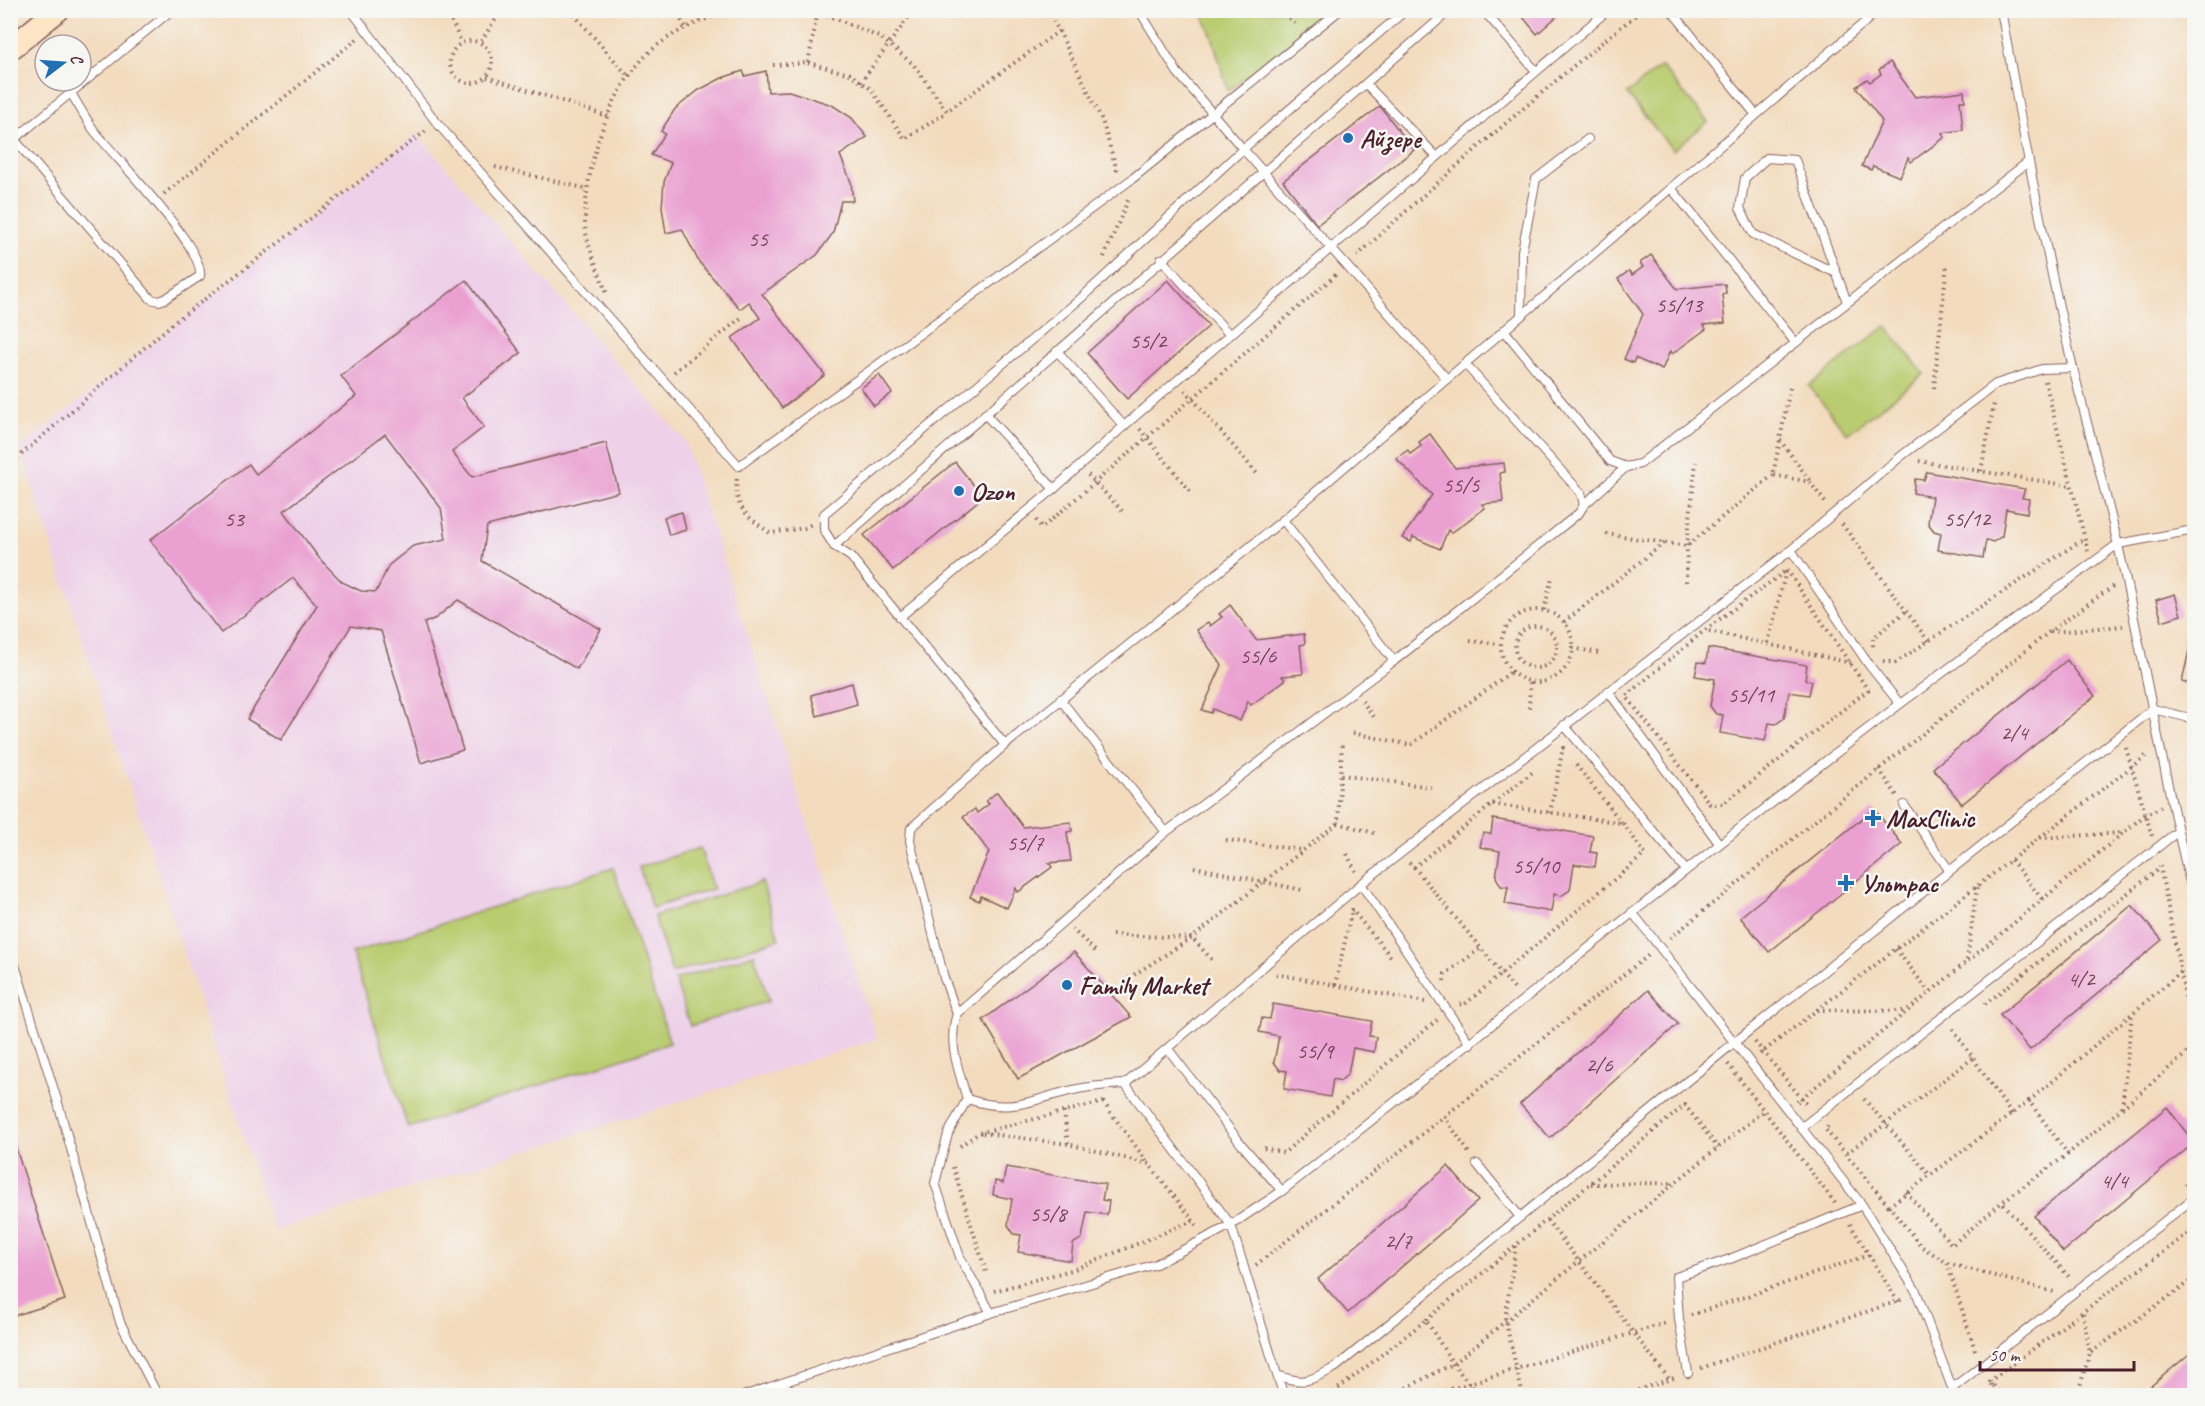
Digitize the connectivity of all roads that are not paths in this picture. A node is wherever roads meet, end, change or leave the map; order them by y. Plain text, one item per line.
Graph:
1 (58, 10) edge
2 (172, 10) edge
3 (351, 10) edge
4 (1138, 10) edge
5 (1340, 10) edge
6 (1406, 10) edge
7 (1450, 10) edge
8 (1483, 10) edge
9 (1608, 10) edge
10 (1671, 10) edge
11 (1879, 10) edge
12 (2001, 10) edge
13 (10, 49) edge
14 (1536, 71) junction
15 (93, 75) edge
16 (1366, 84) junction
17 (71, 93) joint
18 (1211, 113) junction
19 (1756, 115) junction
20 (1588, 139) dead end
21 (12, 141) edge
22 (1243, 149) junction
23 (1437, 158) junction
24 (2028, 162) junction
25 (1265, 172) junction
26 (1672, 189) junction
27 (1332, 248) junction
28 (1161, 259) junction
29 (1836, 273) junction
30 (1847, 302) junction
31 (1521, 316) junction
32 (1504, 330) junction
33 (1230, 335) junction
34 (1795, 342) junction
35 (1057, 351) junction
36 (1465, 364) junction
37 (2073, 368) junction
38 (1447, 379) junction
39 (985, 414) junction
40 (1124, 426) junction
41 (1626, 467) junction
42 (1054, 489) junction
43 (1584, 505) junction
44 (1283, 520) junction
45 (2194, 530) edge
46 (2118, 544) junction
47 (834, 546) junction
48 (1791, 550) junction
49 (900, 617) junction
50 (1394, 660) junction
51 (1608, 691) junction
52 (1060, 699) junction
53 (1900, 704) junction
54 (2153, 709) junction
55 (2194, 718) edge
56 (1564, 725) junction
57 (1005, 745) junction
58 (1904, 806) road end
59 (1166, 832) junction
60 (2177, 832) junction
61 (1718, 842) junction
62 (1685, 869) junction
63 (1948, 870) junction
64 (1361, 884) junction
65 (2194, 898) edge
66 (1632, 912) junction
67 (10, 949) edge
68 (957, 1014) junction
69 (1736, 1042) junction
70 (1470, 1044) junction
71 (1168, 1049) junction
72 (1125, 1084) junction
73 (967, 1099) junction
74 (1801, 1128) junction
75 (1477, 1164) road end
76 (1282, 1191) junction
77 (2194, 1197) edge
78 (1862, 1205) junction
79 (1520, 1217) junction
80 (1231, 1225) junction
81 (991, 1313) junction
82 (1688, 1373) road end
83 (1277, 1375) junction
84 (1955, 1391) edge
85 (158, 1395) edge
86 (743, 1395) edge
87 (1284, 1395) edge

1 - 13 main road
2 - 15 lane
3 - 18 lane
4 - 18 lane
5 - 18 lane
6 - 22 lane
7 - 16 lane
8 - 14 lane
9 - 14 lane
10 - 19 lane
11 - 19 lane
12 - 24 lane
14 - 23 lane
16 - 23 lane
16 - 25 lane
17 - 21 lane
17 - 21 lane
18 - 22 lane
19 - 26 lane
20 - 31 lane
22 - 25 lane
22 - 47 lane
23 - 27 lane
24 - 30 lane
24 - 37 lane
25 - 27 lane
25 - 28 lane
26 - 31 lane
26 - 34 lane
27 - 33 lane
27 - 38 lane
28 - 33 lane
28 - 35 lane
29 - 29 lane
29 - 30 lane
30 - 34 lane
31 - 32 lane
32 - 36 lane
32 - 41 lane
33 - 40 lane
34 - 41 lane
35 - 39 lane
35 - 40 lane
36 - 38 lane
36 - 43 lane
37 - 46 lane
37 - 48 lane
38 - 44 lane
39 - 42 lane
39 - 47 lane
40 - 42 lane
41 - 43 lane
42 - 49 lane
43 - 50 lane
44 - 50 lane
44 - 52 lane
45 - 46 lane
46 - 53 lane
46 - 54 lane
47 - 49 lane
48 - 51 lane
48 - 53 lane
49 - 57 lane
50 - 59 lane
51 - 56 lane
51 - 61 lane
52 - 57 lane
52 - 59 lane
53 - 61 lane
54 - 55 lane
54 - 60 lane
54 - 63 lane
56 - 62 lane
56 - 64 lane
57 - 68 lane
58 - 63 lane
59 - 68 lane
60 - 65 lane
60 - 74 lane
61 - 62 lane
62 - 66 lane
63 - 69 lane
64 - 70 lane
64 - 71 lane
66 - 69 lane
66 - 70 lane
67 - 85 lane
68 - 73 lane
69 - 74 lane
69 - 79 lane
70 - 76 lane
71 - 72 lane
71 - 76 lane
72 - 73 lane
72 - 80 lane
73 - 81 lane
74 - 78 lane
75 - 79 lane
76 - 80 lane
77 - 84 lane
78 - 82 lane
78 - 84 lane
79 - 83 lane
80 - 81 lane
80 - 83 lane
81 - 86 lane
83 - 87 lane

